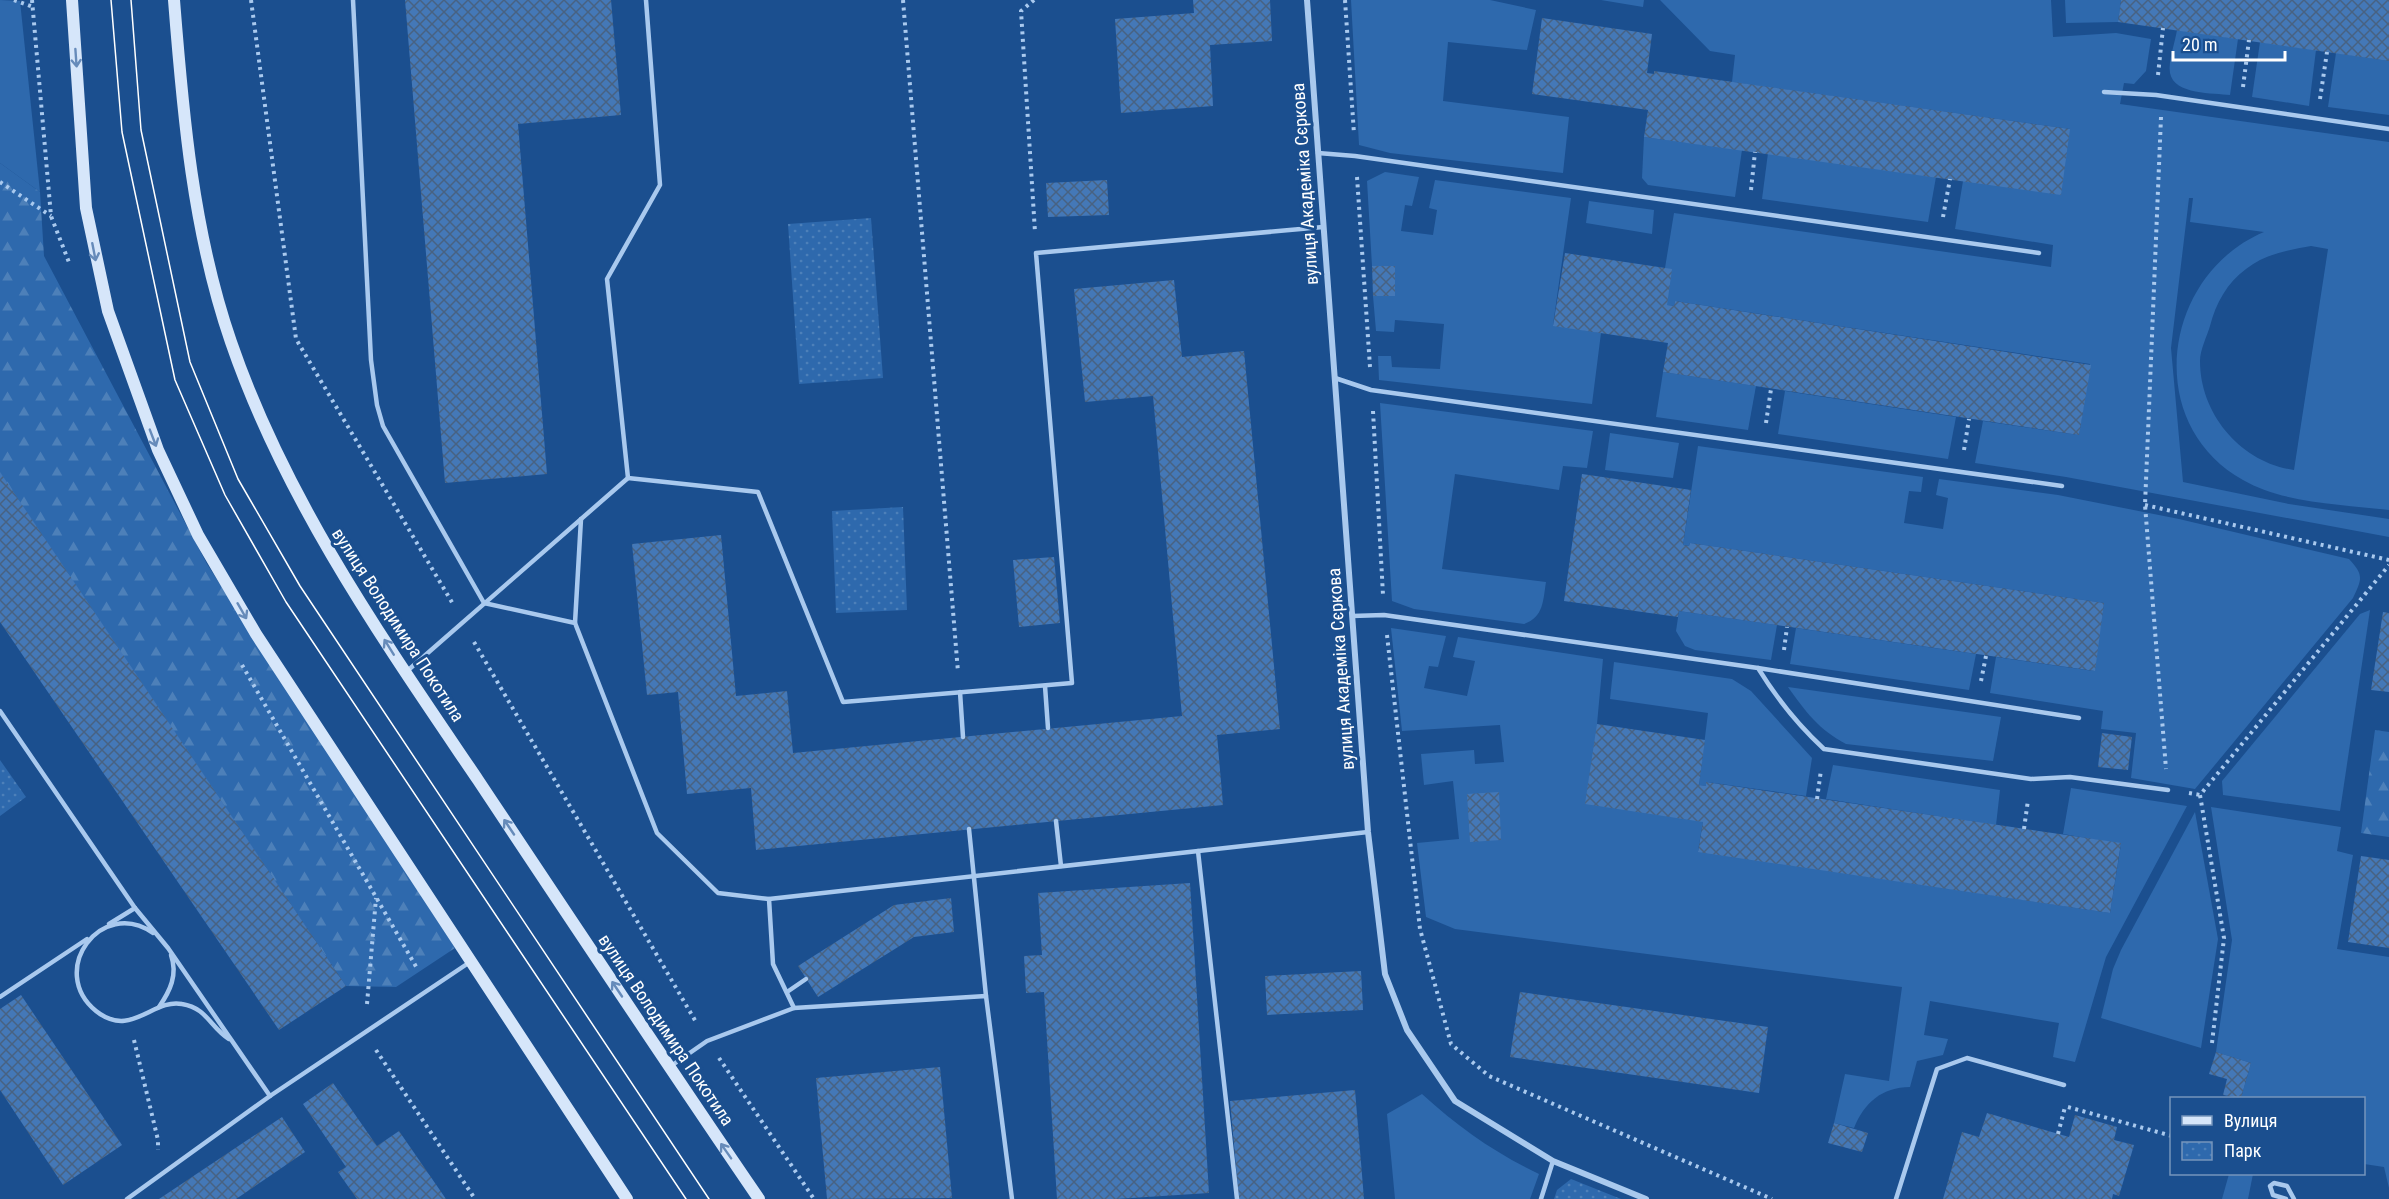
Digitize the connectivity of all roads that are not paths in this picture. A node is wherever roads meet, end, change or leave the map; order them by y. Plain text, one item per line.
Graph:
1 (72, 0) edge
2 (174, 0) edge
3 (352, 0) edge
4 (646, 0) edge
5 (1307, 0) edge
6 (2104, 92) dead end
7 (2389, 129) edge
8 (1318, 153) junction
9 (1323, 226) junction
10 (2039, 253) dead end
11 (1335, 378) junction
12 (628, 478) junction
13 (2062, 486) dead end
14 (581, 519) junction
15 (484, 603) junction
16 (1352, 616) junction
17 (575, 623) junction
18 (1758, 668) junction
19 (405, 673) junction
20 (1045, 686) junction
21 (960, 692) junction
22 (0, 711) edge
23 (2079, 718) dead end
24 (1048, 728) dead end
25 (963, 737) dead end
26 (2168, 790) road end
27 (1056, 821) dead end
28 (969, 830) dead end
29 (1368, 832) junction
30 (1198, 851) junction
31 (1061, 866) junction
32 (974, 875) junction
33 (769, 899) junction
34 (135, 908) junction
35 (99, 930) junction
36 (157, 935) junction
37 (168, 948) junction
38 (471, 962) junction
39 (806, 979) dead end
40 (787, 992) junction
41 (986, 996) junction
42 (0, 997) edge
43 (159, 1007) junction
44 (794, 1008) junction
45 (231, 1040) junction
46 (669, 1067) junction
47 (2064, 1085) dead end
48 (270, 1096) junction
49 (1553, 1161) junction
50 (127, 1199) edge
51 (627, 1199) edge
52 (759, 1199) edge
53 (1012, 1199) edge
54 (1237, 1199) edge
55 (1541, 1199) edge
56 (1646, 1199) edge
57 (1896, 1199) edge
58 (2286, 1199) edge
59 (2294, 1199) edge

1 -> 38 street
19 -> 2 street, вулиця Володимира Покотила
3 - 15 lane
4 - 12 lane
5 - 8 street, вулиця Академіка Сєркова
6 - 7 lane
8 - 9 street, вулиця Академіка Сєркова
8 - 10 lane
9 - 11 street, вулиця Академіка Сєркова
9 - 20 lane
11 - 13 lane
11 - 16 street, вулиця Академіка Сєркова
12 - 14 lane
12 - 21 lane
14 - 15 lane
14 - 17 lane
15 - 17 lane
15 - 19 lane
16 - 18 lane
16 - 29 street, вулиця Академіка Сєркова
17 - 33 lane
18 - 23 lane
18 - 26 lane
46 -> 19 street, вулиця Володимира Покотила
20 - 21 lane
20 - 24 lane
21 - 25 lane
22 - 34 lane
27 - 31 lane
28 - 32 lane
29 - 30 lane
29 - 49 street, вулиця Академіка Сєркова
30 - 31 lane
30 - 54 lane
31 - 32 lane
32 - 33 lane
32 - 41 lane
33 - 40 lane
34 - 35 lane
34 - 36 lane
35 - 36 lane
35 - 42 lane
35 - 43 lane
36 - 37 lane
37 - 43 lane
37 - 45 lane
38 - 48 lane
38 - 51 street
39 - 40 lane
40 - 44 lane
41 - 44 lane
41 - 53 lane
43 - 45 lane
44 - 46 lane
45 - 48 lane
52 -> 46 street, вулиця Володимира Покотила
47 - 57 lane
48 - 50 lane
49 - 55 lane
49 - 56 street, вулиця Академіка Сєркова
58 - 59 lane

